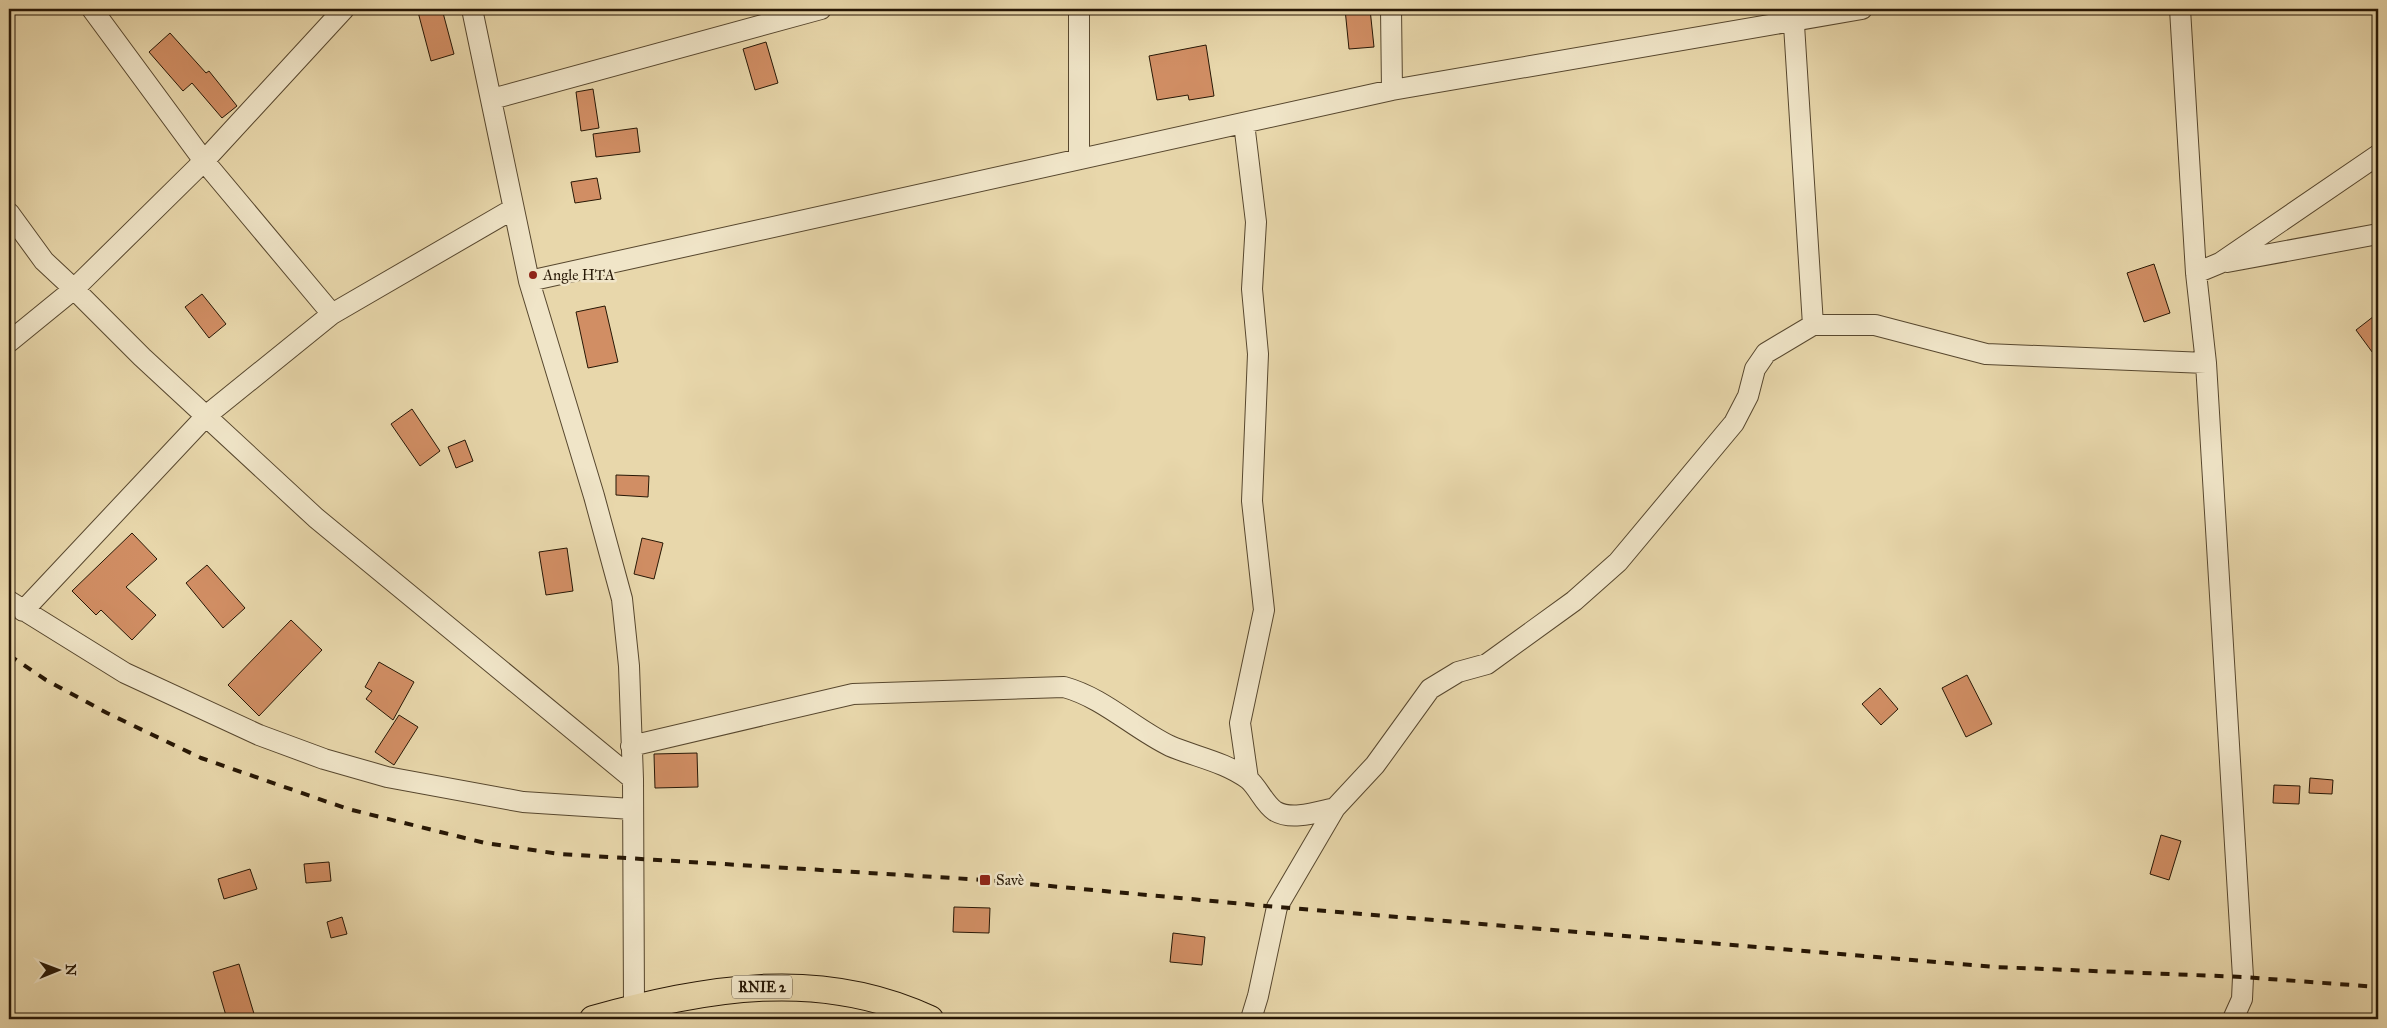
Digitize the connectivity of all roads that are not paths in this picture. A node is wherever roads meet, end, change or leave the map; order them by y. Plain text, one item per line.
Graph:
1 (92, 9) edge
2 (344, 9) edge
3 (472, 9) edge
4 (821, 9) edge
5 (1079, 9) edge
6 (1391, 9) edge
7 (1862, 9) edge
8 (2180, 9) edge
9 (1793, 14) edge
10 (1392, 90) junction
11 (492, 99) junction
12 (1244, 123) junction
13 (2378, 155) edge
14 (1079, 159) junction
15 (204, 161) junction
16 (512, 209) junction
17 (9, 213) edge
18 (2378, 234) edge
19 (2220, 263) junction
20 (2196, 273) junction
21 (529, 281) junction
22 (74, 289) junction
23 (332, 314) junction
24 (1812, 325) junction
25 (9, 342) edge
26 (2206, 363) junction
27 (207, 415) junction
28 (16, 606) edge
29 (631, 746) junction
30 (633, 778) junction
31 (1248, 779) junction
32 (1334, 808) junction
33 (632, 809) junction
34 (634, 1008) junction
35 (593, 1019) edge
36 (930, 1019) edge
37 (1251, 1019) edge
38 (2233, 1019) edge

1 - 15 street
2 - 15 street
3 - 11 street
4 - 11 street
5 - 14 street
6 - 10 street
7 - 9 street
8 - 20 street
9 - 10 street
9 - 24 street
10 - 12 street
11 - 16 street
12 - 14 street
12 - 31 street
13 - 19 street
14 - 21 street
15 - 22 street
15 - 23 street
16 - 21 street
16 - 23 street
17 - 22 street
18 - 19 street
19 - 20 street
20 - 26 street
21 - 29 street
22 - 25 street
22 - 27 street
23 - 27 street
24 - 26 street
24 - 32 street
26 - 38 street
27 - 28 street
27 - 30 street
28 - 33 street
29 - 30 street
29 - 31 street
30 - 33 street
31 - 32 street
32 - 37 street
33 - 34 street
34 - 35 main road, RNIE 2
34 - 36 main road, RNIE 2

